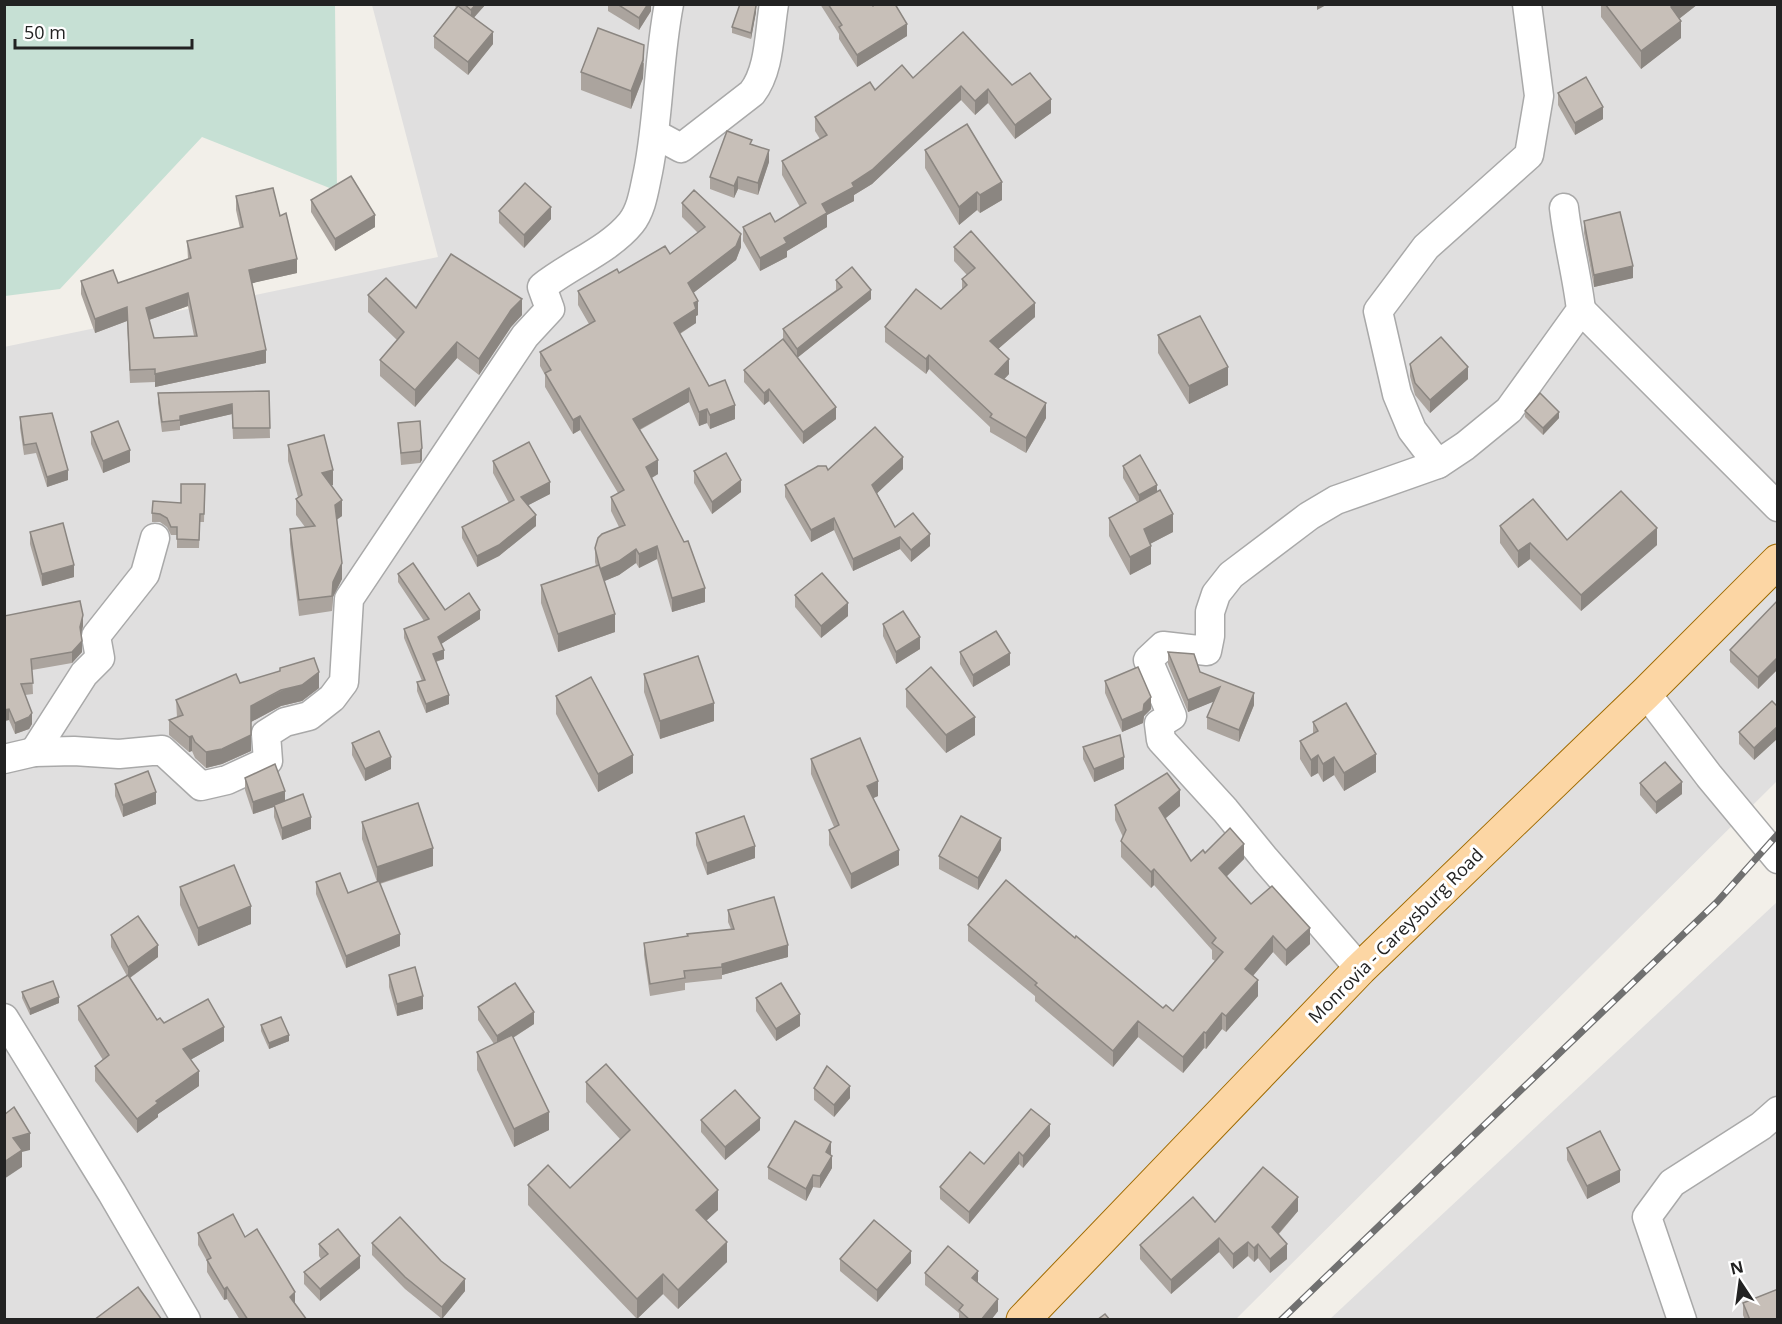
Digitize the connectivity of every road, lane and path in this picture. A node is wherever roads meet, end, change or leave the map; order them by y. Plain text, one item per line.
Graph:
1 (669, 4) edge
2 (774, 4) edge
3 (1527, 4) edge
4 (655, 134) junction
5 (1564, 208) dead end
6 (1581, 310) junction
7 (1438, 464) junction
8 (1778, 507) edge
9 (155, 538) dead end
10 (1778, 561) edge
11 (1646, 693) junction
12 (34, 752) junction
13 (4, 759) edge
14 (1778, 859) edge
15 (1360, 969) junction
16 (4, 1018) edge
17 (1778, 1111) edge
18 (186, 1320) edge
19 (1023, 1320) edge
20 (1682, 1320) edge

1 - 4 street
2 - 4 street
3 - 7 street
4 - 12 street
5 - 6 street
6 - 7 street
6 - 8 street
7 - 15 street
9 - 12 street
10 - 11 main road, Monrovia - Careysburg Road
11 - 14 street
11 - 15 main road, Monrovia - Careysburg Road
12 - 13 street
15 - 19 main road, Monrovia - Careysburg Road
16 - 18 street
17 - 20 street

